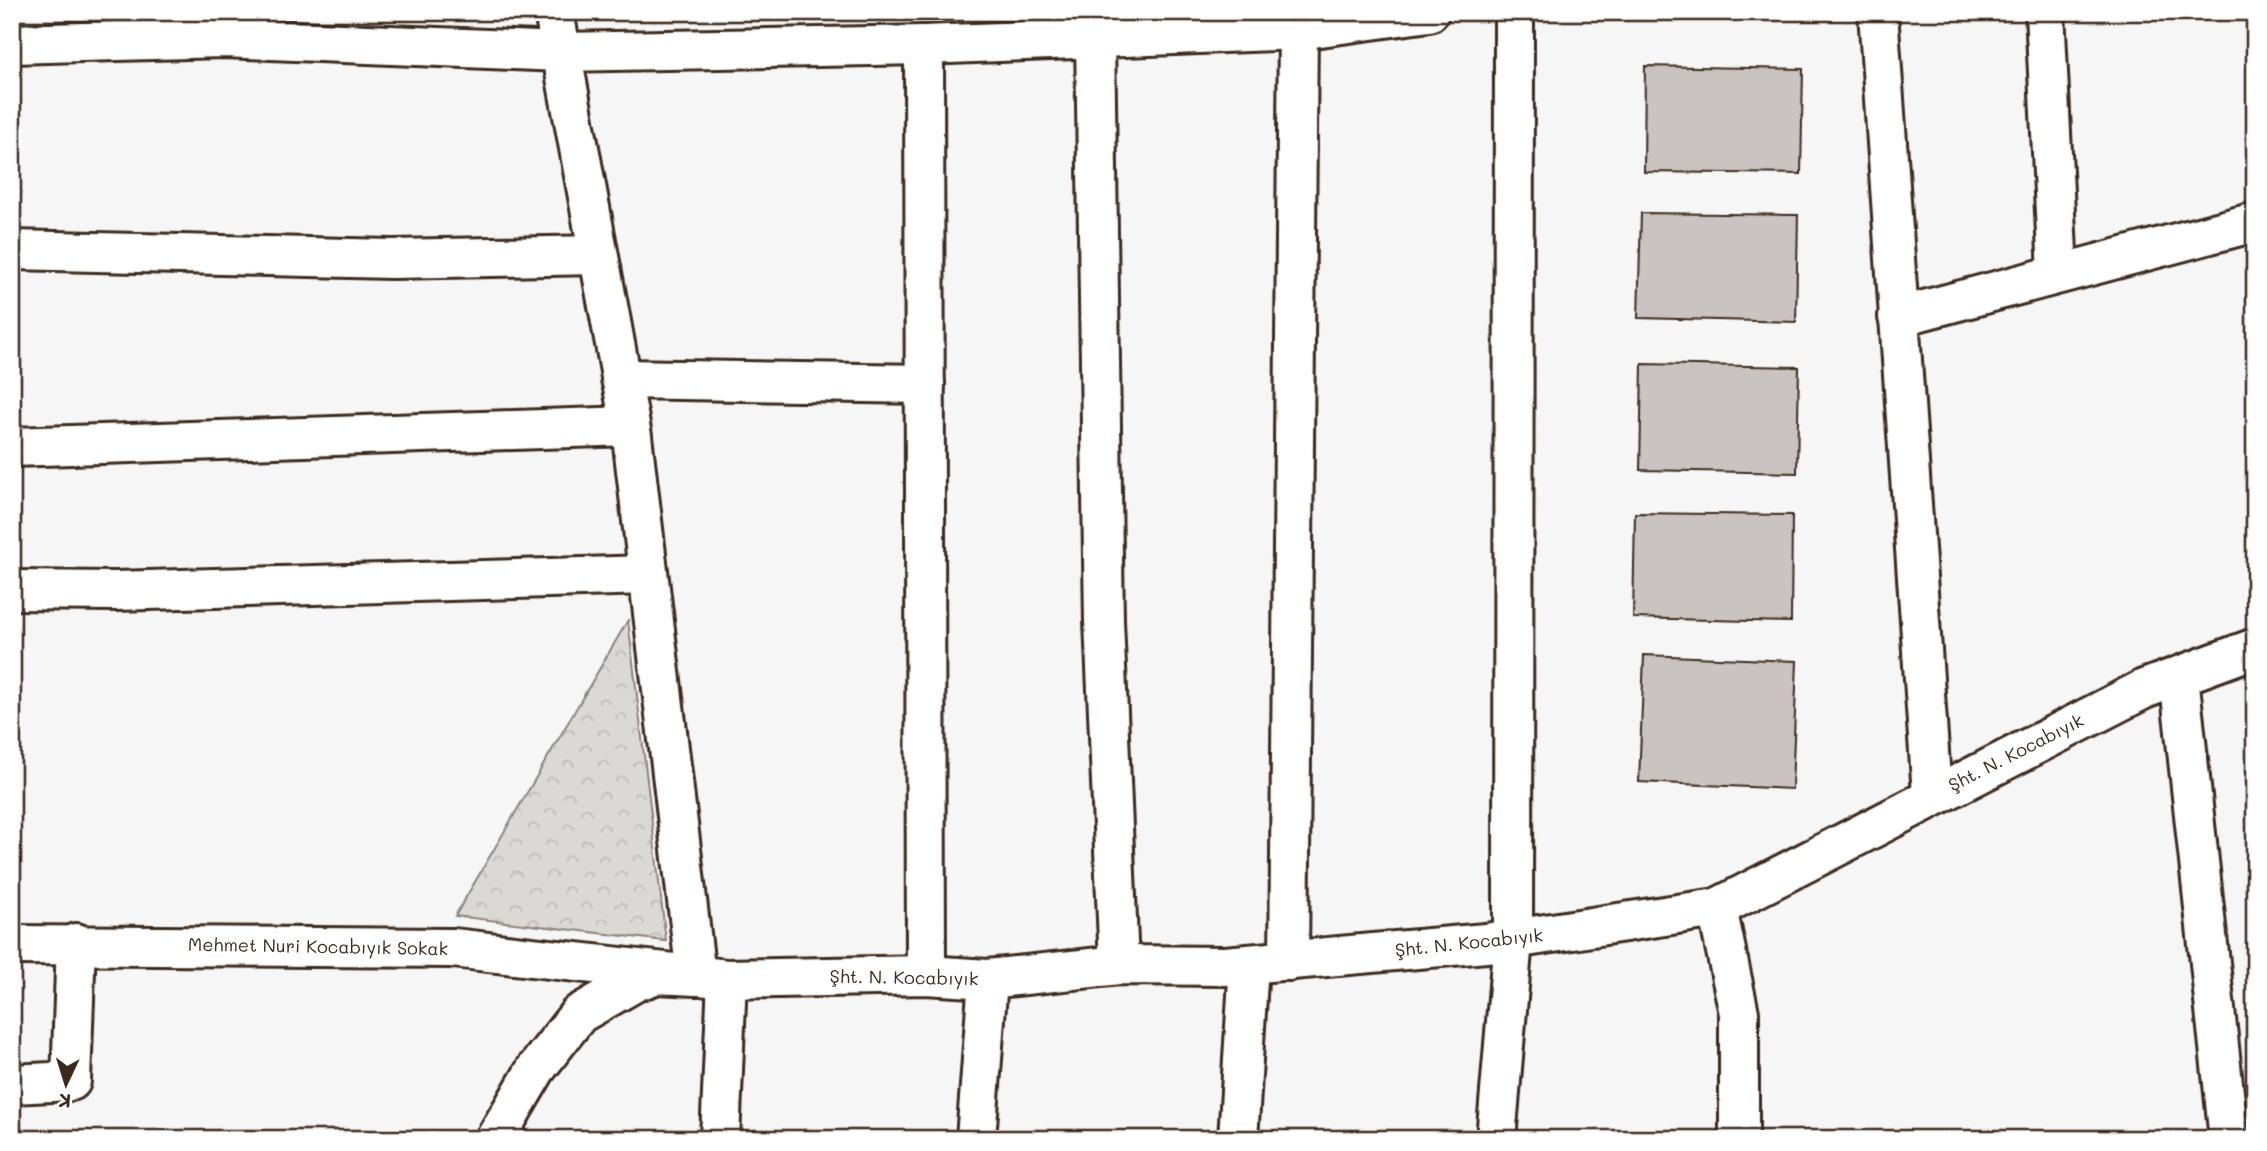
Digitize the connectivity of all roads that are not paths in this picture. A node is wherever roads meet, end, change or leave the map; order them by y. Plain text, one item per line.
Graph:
1 (554, 12) edge
2 (1430, 12) edge
3 (1514, 12) edge
4 (1878, 12) edge
5 (2045, 12) edge
6 (224, 25) edge
7 (1298, 30) junction
8 (1095, 38) junction
9 (12, 44) edge
10 (923, 45) junction
11 (561, 52) junction
12 (2255, 222) edge
13 (12, 250) edge
14 (598, 255) junction
15 (2058, 273) junction
16 (1898, 317) junction
17 (621, 379) junction
18 (925, 384) junction
19 (630, 426) junction
20 (12, 447) edge
21 (648, 575) junction
22 (12, 590) edge
23 (2255, 648) edge
24 (2179, 676) junction
25 (1932, 795) junction
26 (1717, 908) junction
27 (1513, 939) junction
28 (76, 943) junction
29 (12, 945) edge
30 (1289, 961) junction
31 (1249, 964) junction
32 (1119, 965) junction
33 (623, 966) joint
34 (926, 975) junction
35 (711, 978) junction
36 (988, 979) junction
37 (12, 1084) edge
38 (495, 1139) edge
39 (720, 1139) edge
40 (976, 1139) edge
41 (1238, 1139) edge
42 (1496, 1139) edge
43 (1739, 1139) edge
44 (2229, 1139) edge

1 - 11 street
2 - 7 street
3 - 27 street
4 - 16 street
5 - 15 street
6 - 9 street
6 - 11 street
7 - 8 street
7 - 30 street
8 - 10 street
8 - 32 street
10 - 11 street
10 - 18 street
11 - 14 street
12 - 15 street
13 - 14 street
14 - 17 street
15 - 16 street
16 - 25 street
17 - 18 street
17 - 19 street
18 - 34 street
19 - 20 street
19 - 21 street
21 - 22 street
21 - 35 street
23 - 24 street, Şht. N. Kocabıyık
24 - 25 street, Şht. N. Kocabıyık
24 - 44 street
25 - 26 street, Şht. N. Kocabıyık
26 - 27 street, Şht. N. Kocabıyık
26 - 43 street
27 - 30 street, Şht. N. Kocabıyık
27 - 42 street
28 - 29 street, Mehmet Nuri Kocabıyık Sokak
28 - 33 street, Mehmet Nuri Kocabıyık Sokak
28 - 37 street
30 - 31 street, Şht. N. Kocabıyık
31 - 32 street, Şht. N. Kocabıyık
31 - 41 street
32 - 36 street, Şht. N. Kocabıyık
33 - 35 street, Şht. N. Kocabıyık
34 - 35 street, Şht. N. Kocabıyık
34 - 36 street, Şht. N. Kocabıyık
35 - 38 street
35 - 39 street
36 - 40 street

